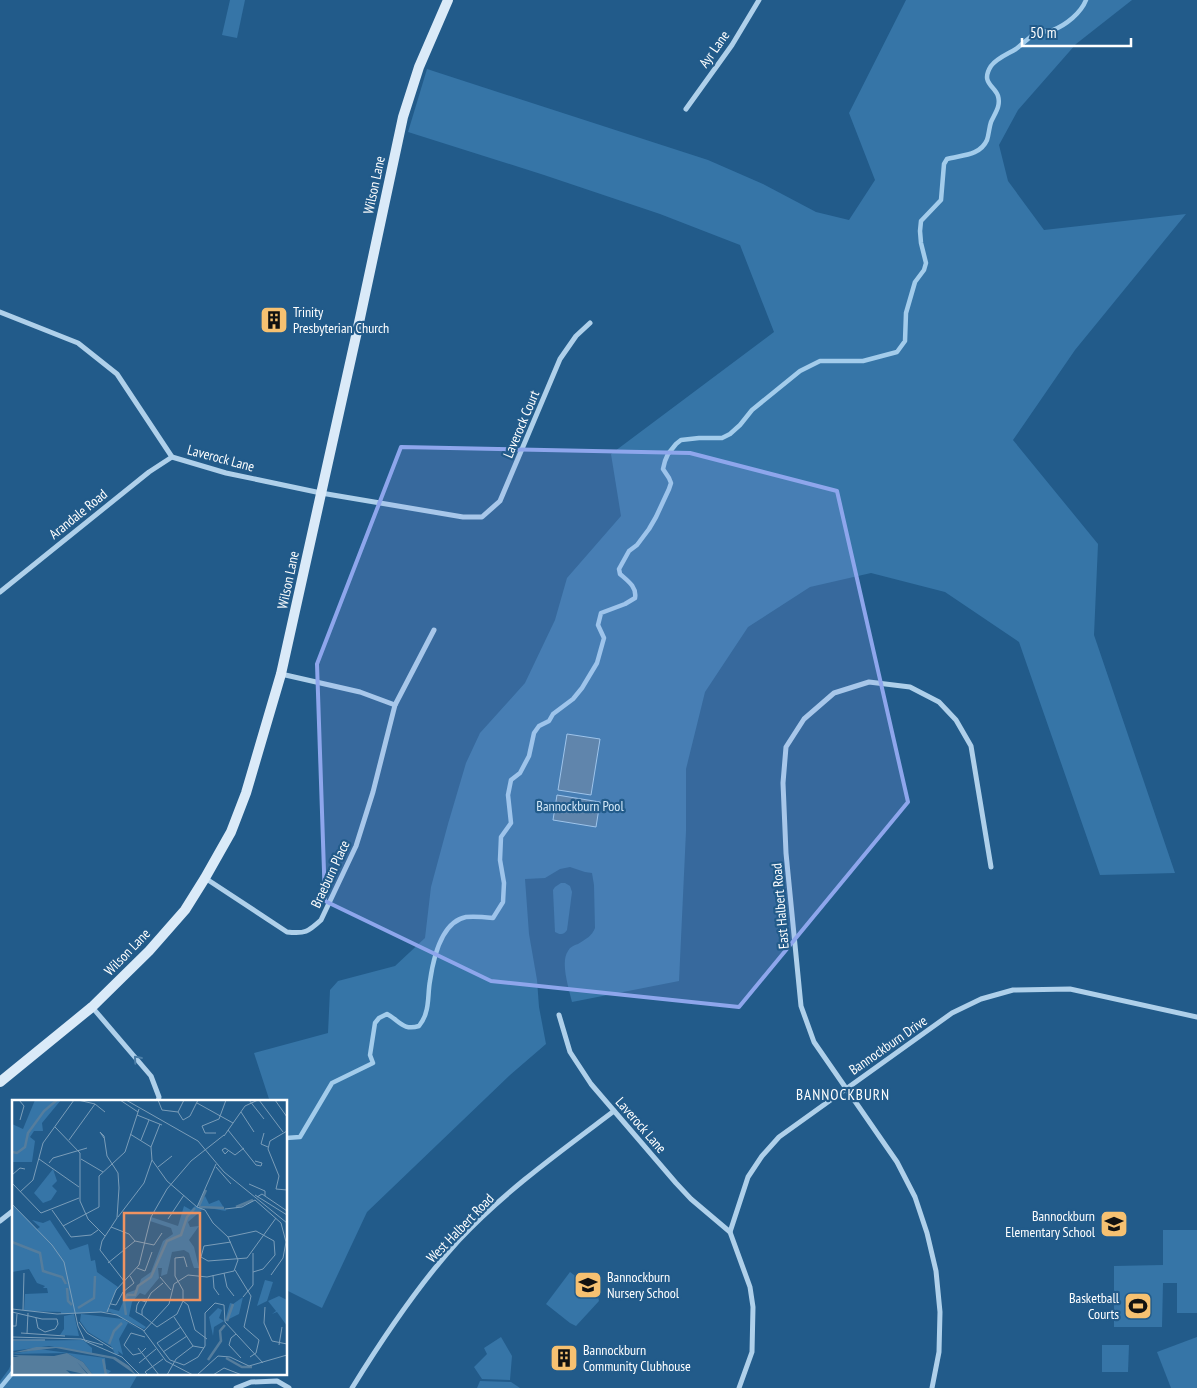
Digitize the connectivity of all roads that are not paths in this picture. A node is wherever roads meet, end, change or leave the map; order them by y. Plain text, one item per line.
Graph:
1 (448, 0) edge
2 (759, 0) edge
3 (686, 109) dead end
4 (0, 312) edge
5 (590, 323) dead end
6 (172, 457) junction
7 (321, 493) junction
8 (463, 517) joint
9 (0, 592) edge
10 (434, 630) dead end
11 (281, 674) junction
12 (395, 705) junction
13 (991, 867) dead end
14 (205, 878) junction
15 (92, 1007) junction
16 (559, 1015) dead end
17 (1197, 1017) edge
18 (0, 1082) edge
19 (846, 1089) junction
20 (158, 1100) edge
21 (614, 1111) junction
22 (12, 1212) edge
23 (0, 1221) edge
24 (730, 1232) junction
25 (236, 1388) edge
26 (289, 1388) edge
27 (352, 1388) edge
28 (739, 1388) edge
29 (932, 1388) edge

1 - 7 main road, Wilson Lane
2 - 3 street, Ayr Lane
4 - 6 street, Laverock Lane
5 - 8 street, Laverock Court
6 - 7 street, Laverock Lane
6 - 9 street, Arandale Road
7 - 8 street, Laverock Lane
7 - 11 main road, Wilson Lane
10 - 12 street, Braeburn Place
11 - 12 street
11 - 14 main road, Wilson Lane
12 - 14 street, Braeburn Place
13 - 19 street, East Halbert Road
14 - 15 main road, Wilson Lane
15 - 18 main road, Wilson Lane
20 -> 15 street
16 - 21 street, Laverock Lane
17 - 19 street, Bannockburn Drive
19 - 24 street, Bannockburn Drive
19 - 29 street, East Halbert Road
21 - 24 street, Laverock Lane
21 - 27 street, West Halbert Road
22 - 23 street
24 - 28 street
25 - 26 street

